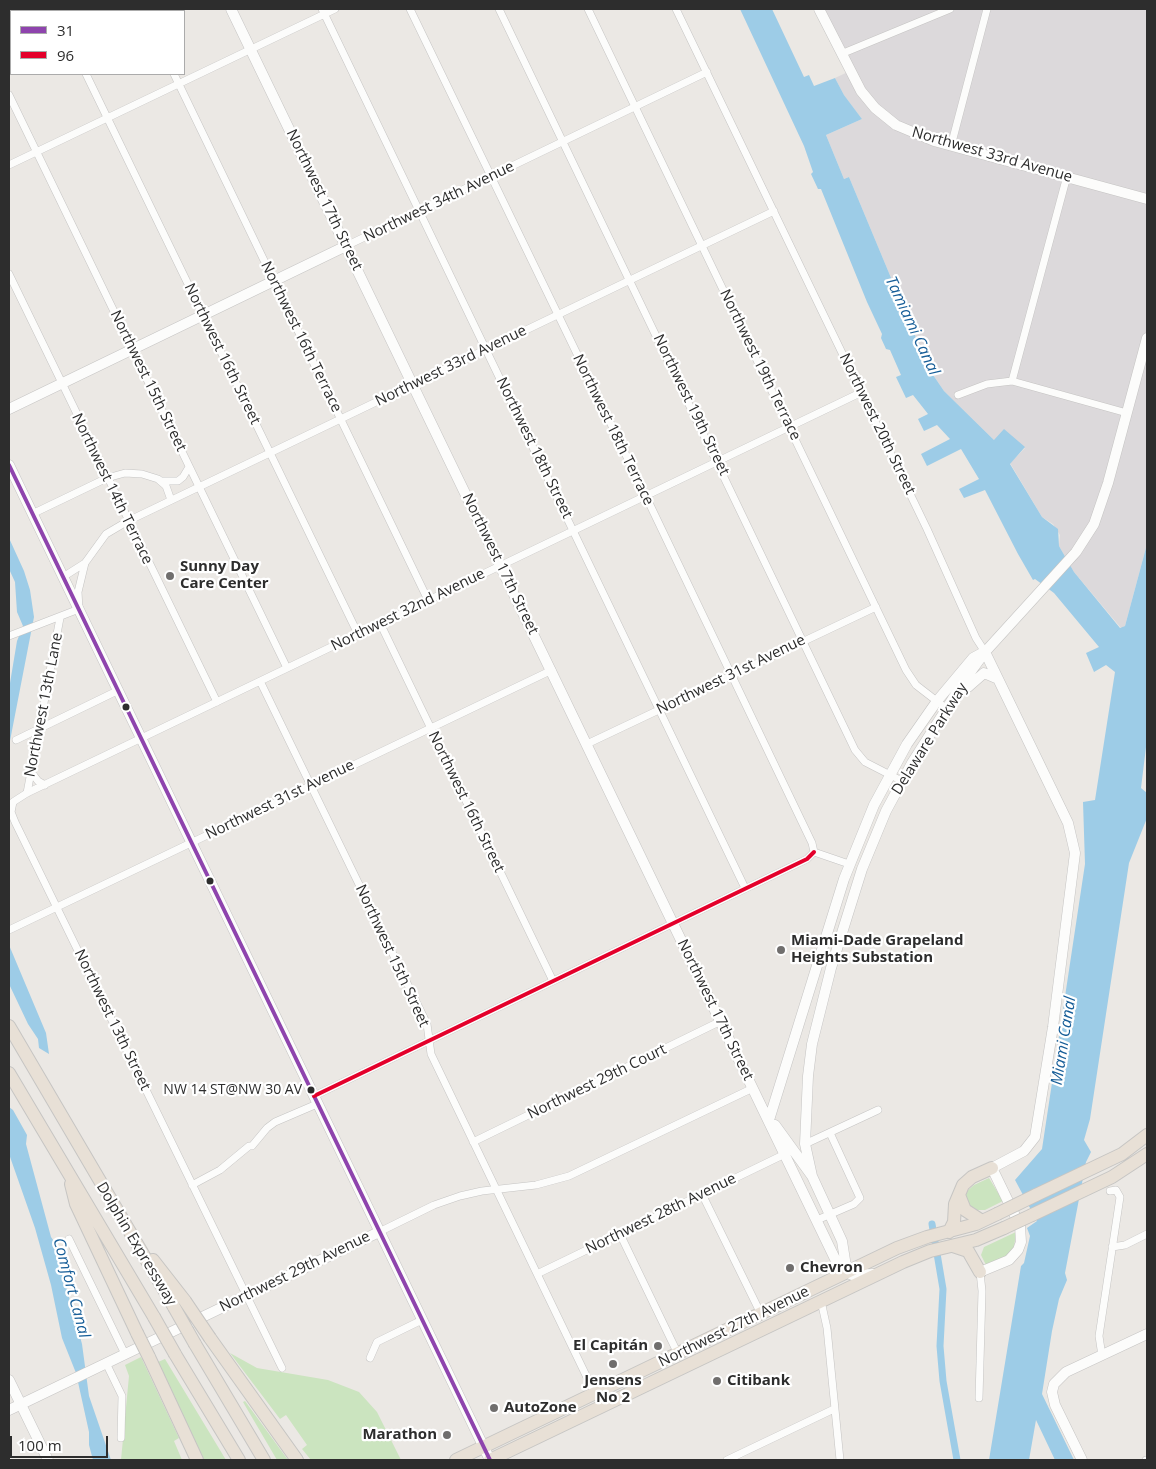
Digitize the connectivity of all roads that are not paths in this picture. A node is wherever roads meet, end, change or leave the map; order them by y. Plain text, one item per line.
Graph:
1 (231, 9) edge
2 (335, 9) edge
3 (410, 9) edge
4 (499, 9) edge
5 (588, 9) edge
6 (676, 9) edge
7 (819, 9) edge
8 (950, 9) edge
9 (987, 9) edge
10 (323, 11) edge
11 (251, 50) junction
12 (841, 54) junction
13 (707, 72) junction
14 (86, 75) edge
15 (174, 75) edge
16 (178, 84) junction
17 (9, 95) edge
18 (636, 107) junction
19 (107, 118) junction
20 (563, 142) junction
21 (951, 146) junction
22 (36, 152) junction
23 (9, 165) edge
24 (491, 176) junction
25 (1067, 176) junction
26 (1147, 199) edge
27 (420, 210) junction
28 (774, 211) junction
29 (702, 245) junction
30 (346, 246) junction
31 (9, 274) edge
32 (273, 280) junction
33 (630, 280) junction
34 (203, 315) junction
35 (558, 315) junction
36 (1147, 338) edge
37 (486, 348) junction
38 (132, 349) junction
39 (1012, 381) junction
40 (61, 383) junction
41 (413, 384) junction
42 (862, 392) junction
43 (958, 395) dead end
44 (9, 408) edge
45 (1127, 413) junction
46 (341, 419) junction
47 (790, 427) junction
48 (270, 453) junction
49 (718, 461) junction
50 (9, 465) edge
51 (189, 467) junction
52 (107, 478) junction
53 (162, 481) junction
54 (199, 487) junction
55 (646, 496) junction
56 (171, 500) junction
57 (32, 514) junction
58 (128, 521) junction
59 (573, 530) junction
60 (85, 563) junction
61 (501, 565) junction
62 (63, 577) junction
63 (428, 600) junction
64 (876, 607) junction
65 (79, 609) junction
66 (60, 618) junction
67 (380, 623) junction
68 (358, 634) junction
69 (9, 636) edge
70 (804, 640) junction
71 (985, 652) junction
72 (287, 668) junction
73 (552, 670) junction
74 (731, 675) junction
75 (998, 679) junction
76 (260, 681) junction
77 (119, 690) junction
78 (956, 698) junction
79 (937, 701) junction
80 (216, 702) junction
81 (947, 709) junction
82 (659, 710) junction
83 (40, 727) junction
84 (430, 728) junction
85 (142, 738) junction
86 (16, 740) dead end
87 (587, 744) junction
88 (31, 772) junction
89 (889, 775) junction
90 (902, 781) junction
91 (45, 784) junction
92 (311, 785) junction
93 (27, 793) junction
94 (12, 806) joint
95 (191, 843) junction
96 (814, 852) junction
97 (849, 864) junction
98 (745, 888) junction
99 (58, 907) junction
100 (674, 923) junction
101 (9, 930) edge
102 (553, 981) junction
103 (721, 1021) junction
104 (9, 1026) edge
105 (429, 1041) junction
106 (9, 1073) edge
107 (753, 1088) junction
108 (777, 1092) junction
109 (315, 1100) junction
110 (878, 1110) dead end
111 (768, 1120) junction
112 (830, 1133) junction
113 (1147, 1135) edge
114 (473, 1142) junction
115 (805, 1144) junction
116 (785, 1154) junction
117 (1147, 1154) edge
118 (992, 1168) junction
119 (69, 1174) junction
120 (812, 1176) junction
121 (192, 1185) junction
122 (497, 1190) junction
123 (1110, 1191) dead end
124 (702, 1194) junction
125 (959, 1194) junction
126 (830, 1215) junction
127 (817, 1220) junction
128 (982, 1221) junction
129 (380, 1232) junction
130 (949, 1232) junction
131 (620, 1234) junction
132 (1147, 1234) edge
133 (982, 1238) junction
134 (69, 1239) dead end
135 (842, 1241) junction
136 (953, 1246) junction
137 (1112, 1247) junction
138 (866, 1264) junction
139 (980, 1272) junction
140 (847, 1273) junction
141 (879, 1273) junction
142 (537, 1274) junction
143 (837, 1294) junction
144 (246, 1296) junction
145 (821, 1301) junction
146 (179, 1304) junction
147 (760, 1314) junction
148 (422, 1320) junction
149 (754, 1333) junction
150 (1147, 1334) edge
151 (697, 1345) junction
152 (125, 1354) junction
153 (678, 1354) junction
154 (1102, 1356) junction
155 (370, 1358) dead end
156 (106, 1363) junction
157 (692, 1363) junction
158 (282, 1368) dead end
159 (669, 1374) junction
160 (9, 1380) edge
161 (595, 1395) junction
162 (979, 1398) dead end
163 (21, 1404) junction
164 (834, 1409) junction
165 (9, 1410) edge
166 (120, 1438) dead end
167 (484, 1447) junction
168 (48, 1460) edge
169 (197, 1460) edge
170 (239, 1460) edge
171 (264, 1460) edge
172 (297, 1460) edge
173 (456, 1460) edge
174 (490, 1460) edge
175 (727, 1460) edge
176 (840, 1460) edge
177 (1082, 1460) edge

1 - 11 street, Northwest 17th Street
2 - 10 street
3 - 24 street, Northwest 18th Terrace
4 - 20 street, Northwest 19th Street
5 - 18 street, Northwest 19th Terrace
6 - 13 street, Northwest 20th Street
7 - 12 street, Northwest 33rd Avenue
8 - 12 street
9 - 21 street
10 - 11 street
10 - 27 street, Northwest 18th Street
11 - 16 street
11 - 30 street, Northwest 17th Street
12 - 21 street, Northwest 33rd Avenue
13 - 18 street, Northwest 34th Avenue
13 - 28 street, Northwest 20th Street
14 - 19 street, Northwest 16th Street
15 - 16 street, Northwest 16th Terrace
16 - 19 street
16 - 32 street, Northwest 16th Terrace
17 - 22 street, Northwest 15th Street
18 - 20 street, Northwest 34th Avenue
18 - 29 street, Northwest 19th Terrace
19 - 22 street
19 - 34 street, Northwest 16th Street
20 - 24 street, Northwest 34th Avenue
20 - 33 street, Northwest 19th Street
21 - 25 street, Northwest 33rd Avenue
22 - 23 street
22 - 38 street, Northwest 15th Street
24 - 27 street, Northwest 34th Avenue
24 - 35 street, Northwest 18th Terrace
25 - 26 street, Northwest 33rd Avenue
25 - 39 street
27 - 30 street, Northwest 34th Avenue
27 - 37 street, Northwest 18th Street
28 - 29 street, Northwest 33rd Avenue
28 - 42 street, Northwest 20th Street
29 - 33 street, Northwest 33rd Avenue
29 - 47 street, Northwest 19th Terrace
30 - 32 street, Northwest 34th Avenue
30 - 41 street, Northwest 17th Street
31 - 40 street, Northwest 14th Terrace
32 - 34 street, Northwest 34th Avenue
32 - 46 street, Northwest 16th Terrace
33 - 35 street, Northwest 33rd Avenue
33 - 49 street, Northwest 19th Street
34 - 38 street, Northwest 34th Avenue
34 - 48 street, Northwest 16th Street
35 - 37 street, Northwest 33rd Avenue
35 - 55 street, Northwest 18th Terrace
36 - 45 street, Delaware Parkway
37 - 41 street, Northwest 33rd Avenue
37 - 59 street, Northwest 18th Street
38 - 40 street, Northwest 34th Avenue
38 - 51 street, Northwest 15th Street
39 - 43 street
39 - 45 street
40 - 44 street, Northwest 34th Avenue
40 - 52 street, Northwest 14th Terrace
41 - 46 street, Northwest 33rd Avenue
41 - 61 street, Northwest 17th Street
42 - 47 street, Northwest 32nd Avenue
42 - 71 street, Northwest 20th Street
45 - 71 street, Delaware Parkway
46 - 48 street, Northwest 33rd Avenue
46 - 63 street, Northwest 16th Terrace
47 - 49 street, Northwest 32nd Avenue
47 - 64 street, Northwest 19th Terrace
48 - 54 street, Northwest 33rd Avenue
48 - 68 street, Northwest 16th Street
49 - 55 street, Northwest 32nd Avenue
49 - 70 street, Northwest 19th Street
50 - 57 street
51 - 53 street
51 - 54 street, Northwest 15th Street
52 - 53 street
52 - 57 street
52 - 58 street, Northwest 14th Terrace
53 - 56 street
54 - 56 street, Northwest 33rd Avenue
54 - 72 street, Northwest 15th Street
55 - 59 street, Northwest 32nd Avenue
55 - 74 street, Northwest 18th Terrace
56 - 58 street, Northwest 33rd Avenue
57 - 62 street
58 - 60 street, Northwest 33rd Avenue
58 - 80 street, Northwest 14th Terrace
59 - 61 street, Northwest 32nd Avenue
59 - 82 street, Northwest 18th Street
60 - 62 street
60 - 65 street
61 - 63 street, Northwest 32nd Avenue
61 - 73 street, Northwest 17th Street
62 - 65 street
63 - 67 street, Northwest 32nd Avenue
64 - 70 street, Northwest 31st Avenue
64 - 79 street, Northwest 19th Terrace
65 - 66 street
65 - 77 street
66 - 69 street
66 - 83 street, Northwest 13th Lane
67 - 68 street, Northwest 32nd Avenue
67 - 84 street, Northwest 16th Street
68 - 72 street, Northwest 32nd Avenue
70 - 74 street, Northwest 31st Avenue
70 - 89 street, Northwest 19th Street
71 - 75 street, Northwest 20th Street
71 - 78 street, Delaware Parkway
71 - 79 street, Delaware Parkway
72 - 76 street, Northwest 32nd Avenue
73 - 84 street, Northwest 31st Avenue
73 - 87 street, Northwest 17th Street
74 - 82 street, Northwest 31st Avenue
74 - 96 street, Northwest 18th Terrace
75 - 78 street
75 - 118 street, Northwest 20th Street
76 - 80 street, Northwest 32nd Avenue
76 - 92 street, Northwest 15th Street
77 - 83 street
77 - 85 street
78 - 81 street, Delaware Parkway
79 - 81 street, Northwest 19th Terrace
79 - 89 street, Delaware Parkway
80 - 85 street, Northwest 32nd Avenue
81 - 90 street, Delaware Parkway
82 - 87 street, Northwest 31st Avenue
82 - 98 street, Northwest 18th Street
83 - 86 street
83 - 88 street, Northwest 13th Lane
84 - 92 street, Northwest 31st Avenue
84 - 102 street, Northwest 16th Street
85 - 91 street, Northwest 32nd Avenue
85 - 95 street
87 - 100 street, Northwest 17th Street
88 - 91 street
88 - 93 street, Northwest 13th Lane
89 - 90 street, Northwest 19th Street
89 - 97 street, Delaware Parkway
90 - 115 street, Delaware Parkway
91 - 93 street, Northwest 32nd Avenue
92 - 95 street, Northwest 31st Avenue
92 - 105 street, Northwest 15th Street
93 - 94 street, Northwest 32nd Avenue
94 - 99 street, Northwest 13th Street
95 - 99 street, Northwest 31st Avenue
95 - 109 street
96 - 97 street
96 - 98 street
97 - 108 street, Delaware Parkway
98 - 100 street
99 - 101 street, Northwest 31st Avenue
99 - 121 street, Northwest 13th Street
100 - 102 street
100 - 103 street, Northwest 17th Street
102 - 105 street
103 - 107 street, Northwest 17th Street
103 - 114 street, Northwest 29th Court
104 - 146 highway, Dolphin Expressway
105 - 109 street
105 - 114 street, Northwest 15th Street
106 - 119 highway, Dolphin Expressway
107 - 108 street
107 - 111 street, Northwest 17th Street
107 - 122 street, Northwest 29th Avenue
108 - 111 street, Delaware Parkway
109 - 121 street
109 - 129 street
110 - 112 street
111 - 116 street, Northwest 17th Street
111 - 120 street, Northwest 17th Street
112 - 115 street
112 - 126 street
113 - 128 highway, Northwest 27th Avenue, bridge
114 - 122 street, Northwest 15th Street
115 - 120 street, Delaware Parkway
116 - 124 street, Northwest 28th Avenue
116 - 127 street, Northwest 17th Street
117 - 133 highway, Northwest 27th Avenue, bridge
118 - 125 highway
118 - 139 street
119 - 169 highway, bridge
119 - 170 highway, Dolphin Expressway, bridge
120 - 126 street, Northwest 17th Street
121 - 144 street, Northwest 13th Street
122 - 129 street, Northwest 29th Avenue
122 - 142 street, Northwest 15th Street
123 - 137 street
124 - 131 street, Northwest 28th Avenue
124 - 147 street
125 - 128 highway
125 - 130 highway
126 - 127 street
126 - 135 street, Northwest 17th Street
127 - 140 street, Northwest 17th Street
128 - 130 highway, Northwest 27th Avenue
129 - 144 street, Northwest 29th Avenue
129 - 148 street
130 - 138 highway, Northwest 27th Avenue
131 - 142 street, Northwest 28th Avenue
131 - 153 street
132 - 137 street
133 - 136 highway, Northwest 27th Avenue
133 - 139 highway
134 - 152 street
135 - 138 street
135 - 140 street
136 - 139 highway
136 - 141 highway, Northwest 27th Avenue
137 - 154 street
138 - 140 highway, Northwest 27th Avenue
139 - 162 street
140 - 141 street
140 - 143 highway
140 - 147 highway, Northwest 27th Avenue
141 - 143 highway, Northwest 27th Avenue
142 - 161 street, Northwest 15th Street
143 - 145 highway, Northwest 27th Avenue
144 - 152 street, Northwest 29th Avenue
144 - 158 street, Northwest 13th Street
145 - 149 highway, Northwest 27th Avenue
145 - 164 street
146 - 171 highway, Dolphin Expressway, bridge
146 - 172 highway, bridge
147 - 149 highway
147 - 151 highway, Northwest 27th Avenue
148 - 155 street
148 - 167 street
149 - 157 highway, Northwest 27th Avenue
150 - 154 street
151 - 153 highway, Northwest 27th Avenue
151 - 157 highway
152 - 156 street, Northwest 29th Avenue
153 - 159 highway
153 - 161 highway, Northwest 27th Avenue
154 - 177 street
156 - 163 street, Northwest 29th Avenue
156 - 166 street
157 - 159 highway, Northwest 27th Avenue
159 - 174 highway, Northwest 27th Avenue
160 - 163 street
161 - 167 highway, Northwest 27th Avenue
163 - 165 street, Northwest 29th Avenue
163 - 168 street
164 - 175 street
164 - 176 street
167 - 173 highway, Northwest 27th Avenue
167 - 174 street

